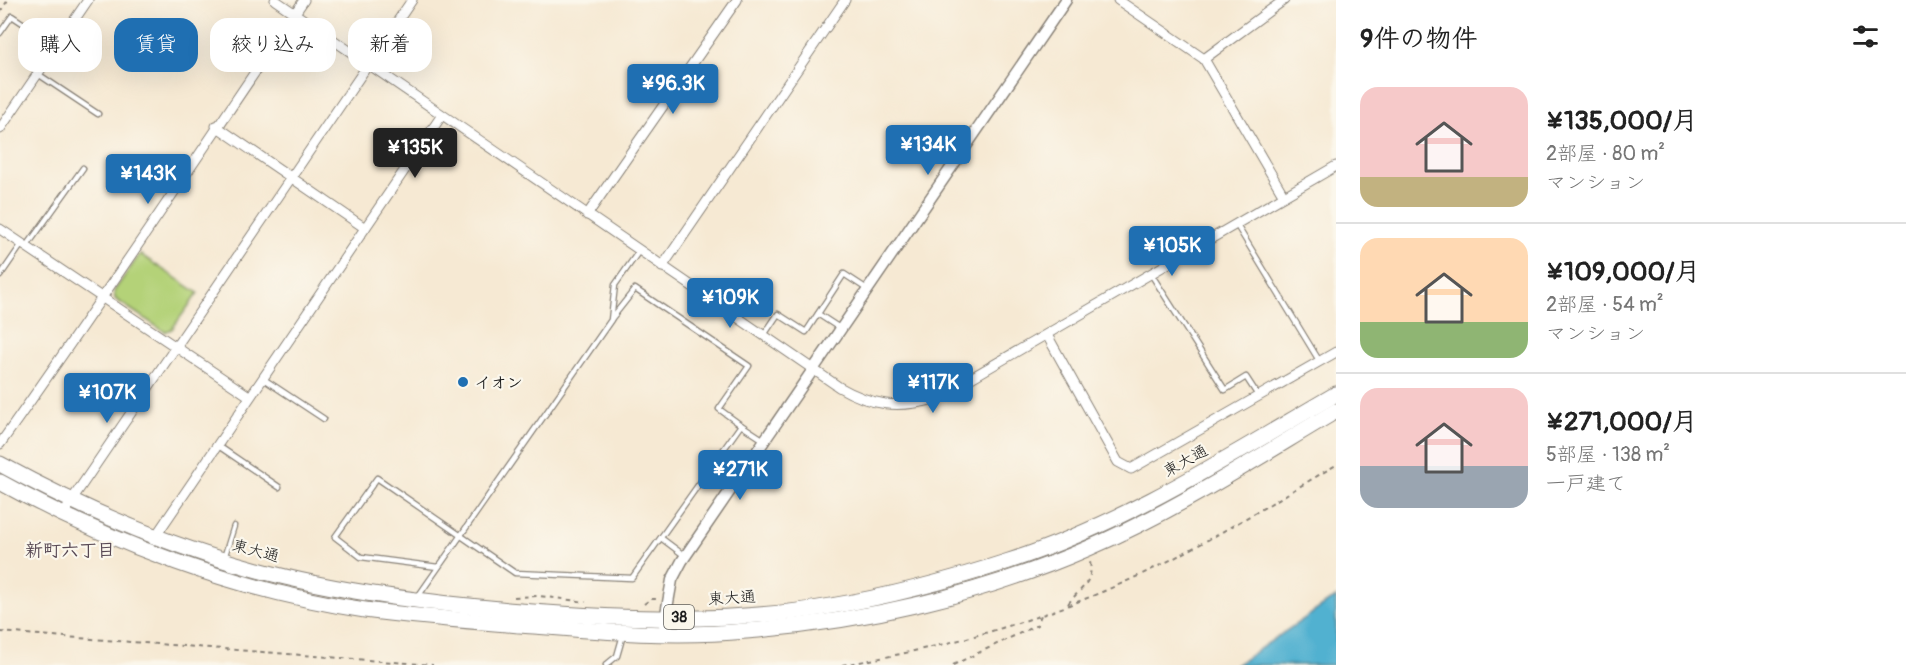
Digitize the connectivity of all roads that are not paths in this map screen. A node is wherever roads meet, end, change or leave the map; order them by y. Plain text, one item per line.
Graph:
1 (88, 0) edge
2 (275, 0) edge
3 (304, 0) edge
4 (412, 0) edge
5 (737, 0) edge
6 (845, 0) edge
7 (1066, 0) edge
8 (1118, 0) edge
9 (1284, 0) edge
10 (294, 14) junction
11 (76, 18) edge
12 (400, 18) edge
13 (18, 20) edge
14 (0, 33) edge
15 (348, 51) edge
16 (1204, 59) junction
17 (363, 72) edge
18 (378, 72) edge
19 (38, 74) joint
20 (98, 114) dead end
21 (442, 115) junction
22 (216, 126) junction
23 (0, 129) edge
24 (1336, 166) edge
25 (83, 168) dead end
26 (292, 177) junction
27 (1284, 196) junction
28 (587, 215) junction
29 (1236, 224) junction
30 (365, 228) junction
31 (0, 229) edge
32 (24, 245) junction
33 (639, 251) junction
34 (662, 267) junction
35 (1151, 274) junction
36 (0, 276) edge
37 (868, 289) junction
38 (103, 299) junction
39 (818, 314) junction
40 (610, 320) junction
41 (841, 329) junction
42 (764, 335) junction
43 (1047, 335) junction
44 (175, 347) junction
45 (1336, 352) edge
46 (1320, 362) junction
47 (814, 368) junction
48 (262, 378) junction
49 (1336, 393) edge
50 (249, 396) junction
51 (1259, 397) junction
52 (1336, 411) edge
53 (324, 419) dead end
54 (741, 425) junction
55 (764, 441) junction
56 (0, 444) edge
57 (217, 445) junction
58 (0, 464) edge
59 (0, 482) edge
60 (279, 487) dead end
61 (71, 501) junction
62 (63, 516) junction
63 (234, 526) dead end
64 (460, 534) junction
65 (154, 537) junction
66 (661, 538) junction
67 (149, 552) junction
68 (685, 556) junction
69 (223, 559) junction
70 (438, 567) junction
71 (416, 600) junction
72 (665, 618) junction
73 (624, 633) junction
74 (663, 634) junction
75 (606, 665) edge

1 - 11 street
2 - 10 street
3 - 10 street
4 - 12 street
5 - 28 street
6 - 34 street
7 - 37 street
8 - 16 street
9 - 16 street
10 - 15 street
10 - 22 street
13 - 14 lane
16 - 27 street
17 - 26 street
18 - 21 street
19 - 20 lane
19 - 23 street
21 - 28 street
21 - 30 street
22 - 26 street
22 - 38 street
24 - 27 street
25 - 32 lane
26 - 30 street
26 - 44 street
27 - 29 street
28 - 33 street
29 - 35 street
29 - 46 lane
30 - 48 street
31 - 32 street
32 - 36 lane
32 - 38 street
33 - 34 street
33 - 40 lane
34 - 42 street
35 - 43 street
35 - 51 lane
37 - 39 lane
37 - 41 street
38 - 44 street
38 - 56 street
39 - 41 lane
39 - 42 lane
40 - 54 lane
40 - 64 lane
41 - 47 street
42 - 47 street
43 - 47 street
43 - 51 street
44 - 50 street
44 - 61 street
45 - 46 street
46 - 51 street
47 - 55 street
48 - 50 street
48 - 53 lane
49 - 72 highway, 東大通 / 38
50 - 57 street
52 - 74 highway, 東大通 / 38
54 - 55 lane
54 - 66 lane
55 - 68 street
57 - 60 lane
57 - 65 street
58 - 61 highway, 東大通 / 38
59 - 62 highway, 東大通 / 38
61 - 62 street
61 - 65 highway, 東大通 / 38
62 - 67 highway, 東大通 / 38
63 - 69 lane
64 - 66 lane
64 - 70 lane
64 - 70 lane
65 - 67 street
65 - 69 highway, 東大通 / 38
66 - 68 lane
67 - 73 highway, 東大通 / 38
68 - 72 street
69 - 71 highway, 東大通 / 38
70 - 71 lane
71 - 72 highway, 東大通 / 38
72 - 74 street
73 - 74 highway, 東大通 / 38
73 - 75 lane

